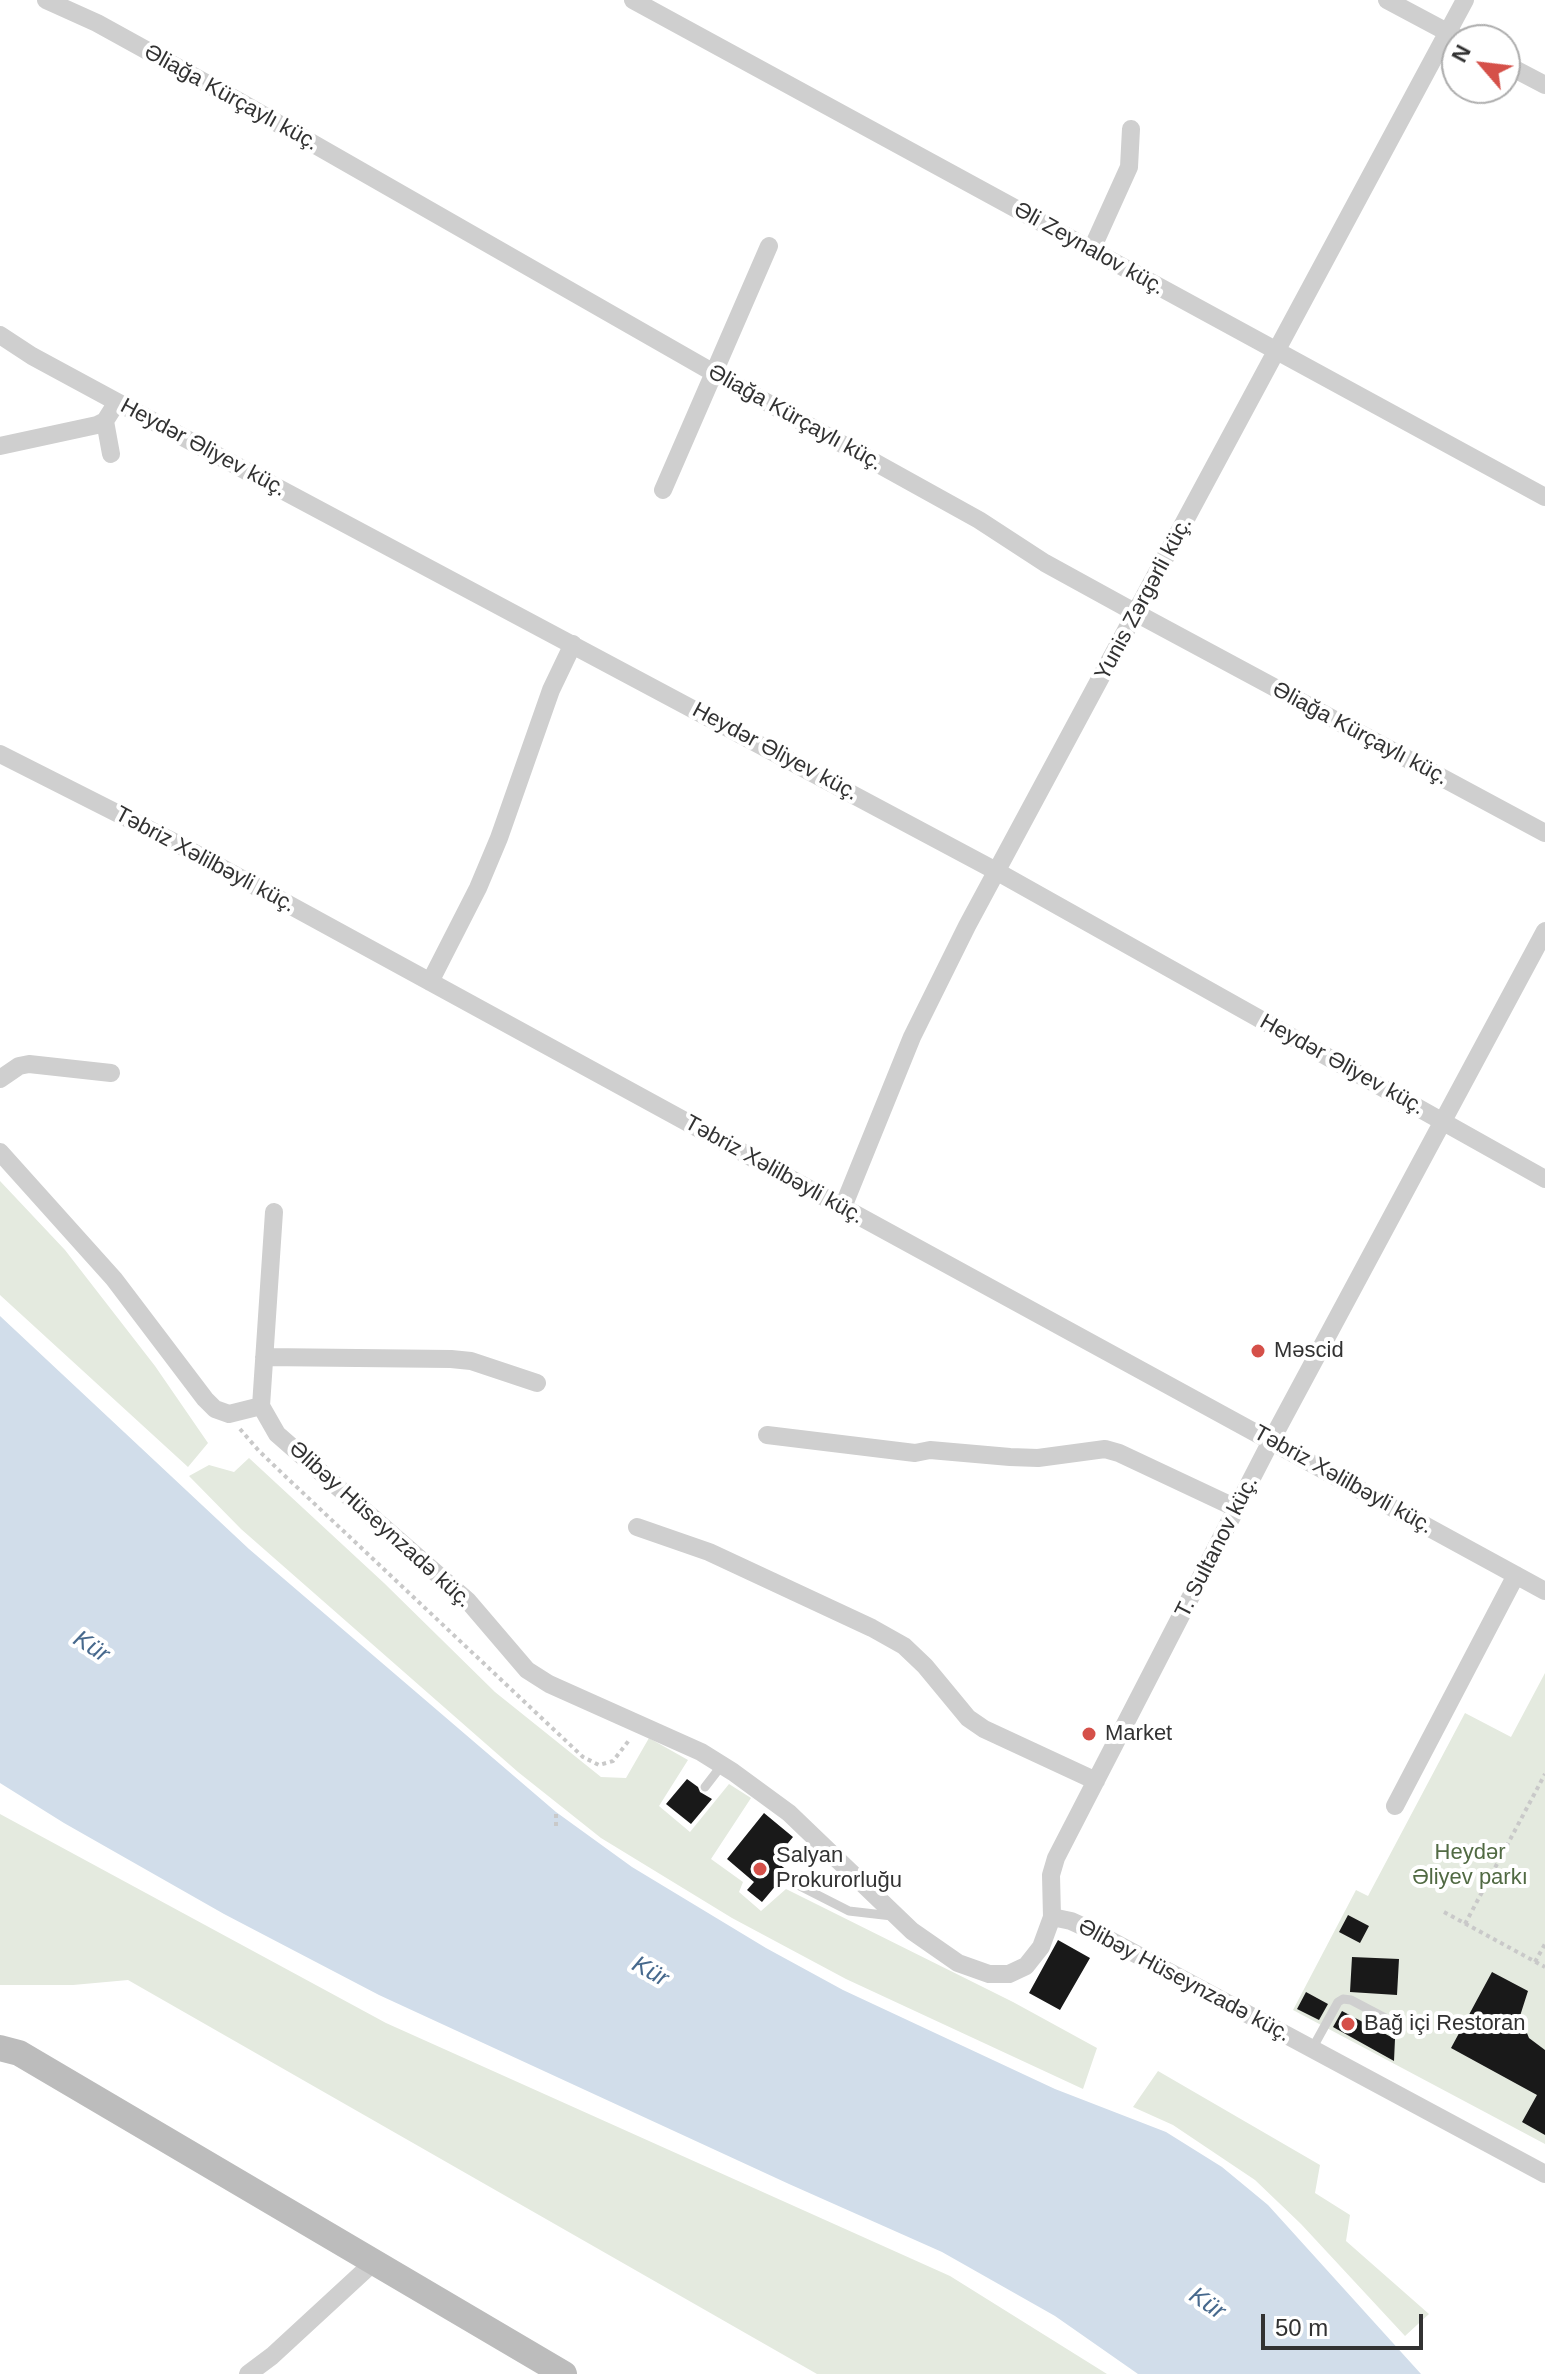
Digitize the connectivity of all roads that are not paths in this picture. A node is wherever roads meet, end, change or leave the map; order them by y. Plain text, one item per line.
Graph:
1 (46, 0) edge
2 (633, 0) edge
3 (1387, 0) edge
4 (1465, 0) edge
5 (1458, 24) edge
6 (1441, 29) edge
7 (1441, 61) edge
8 (1521, 72) edge
9 (1545, 85) edge
10 (1131, 129) dead end
11 (769, 246) dead end
12 (1091, 251) junction
13 (0, 335) edge
14 (1277, 352) junction
15 (714, 373) junction
16 (117, 402) junction
17 (105, 421) junction
18 (0, 446) edge
19 (111, 454) dead end
20 (663, 490) dead end
21 (1545, 497) edge
22 (1136, 613) junction
23 (573, 644) junction
24 (0, 754) edge
25 (1545, 833) edge
26 (996, 871) junction
27 (1545, 931) edge
28 (430, 982) junction
29 (111, 1073) dead end
30 (0, 1079) edge
31 (1443, 1122) junction
32 (0, 1152) edge
33 (1545, 1179) edge
34 (843, 1207) junction
35 (274, 1212) dead end
36 (264, 1357) junction
37 (537, 1383) dead end
38 (261, 1406) junction
39 (767, 1435) dead end
40 (1271, 1441) junction
41 (1236, 1508) junction
42 (637, 1527) dead end
43 (1516, 1575) junction
44 (1545, 1591) edge
45 (722, 1765) junction
46 (1096, 1781) junction
47 (705, 1787) dead end
48 (1395, 1806) dead end
49 (792, 1882) dead end
50 (895, 1916) junction
51 (1052, 1917) junction
52 (1391, 2021) dead end
53 (0, 2048) edge
54 (1312, 2049) junction
55 (1545, 2174) edge
56 (374, 2262) junction
57 (248, 2374) edge
58 (564, 2374) edge

1 - 15 street, Əliağa Kürçaylı küç.
2 - 12 street, Əli Zeynalov küç.
3 - 6 street
4 - 5 street, Yunis Zərgərli küç.
7 - 14 street, Yunis Zərgərli küç.
8 - 9 street
10 - 12 street
11 - 15 street
12 - 14 street, Əli Zeynalov küç.
13 - 16 street, Heydər Əliyev küç.
14 - 21 street, Əli Zeynalov küç.
14 - 22 street, Yunis Zərgərli küç.
15 - 20 street
15 - 22 street, Əliağa Kürçaylı küç.
16 - 17 street
16 - 23 street, Heydər Əliyev küç.
17 - 18 street
17 - 19 street
22 - 25 street, Əliağa Kürçaylı küç.
22 - 26 street, Yunis Zərgərli küç.
23 - 26 street, Heydər Əliyev küç.
23 - 28 street
24 - 28 street, Təbriz Xəlilbəyli küç.
26 - 31 street, Heydər Əliyev küç.
26 - 34 street, Yunis Zərgərli küç.
27 - 31 street, T. Sultanov küç.
28 - 34 street, Təbriz Xəlilbəyli küç.
29 - 30 street
31 - 33 street, Heydər Əliyev küç.
31 - 40 street, T. Sultanov küç.
32 - 38 street
34 - 40 street, Təbriz Xəlilbəyli küç.
35 - 36 street
36 - 37 street
36 - 38 street
38 - 45 street, Əlibəy Hüseynzadə küç.
39 - 41 street
40 - 41 street, T. Sultanov küç.
40 - 43 street, Təbriz Xəlilbəyli küç.
41 - 46 street, T. Sultanov küç.
42 - 46 street
43 - 44 street, Təbriz Xəlilbəyli küç.
43 - 48 street
45 - 47 lane
45 - 50 street, Əlibəy Hüseynzadə küç.
46 - 51 street, T. Sultanov küç.
49 - 50 lane
50 - 51 street, Əlibəy Hüseynzadə küç.
51 - 54 street, Əlibəy Hüseynzadə küç.
52 - 54 lane
53 - 56 street
54 - 55 street, Əlibəy Hüseynzadə küç.
56 - 57 street
56 - 58 street

